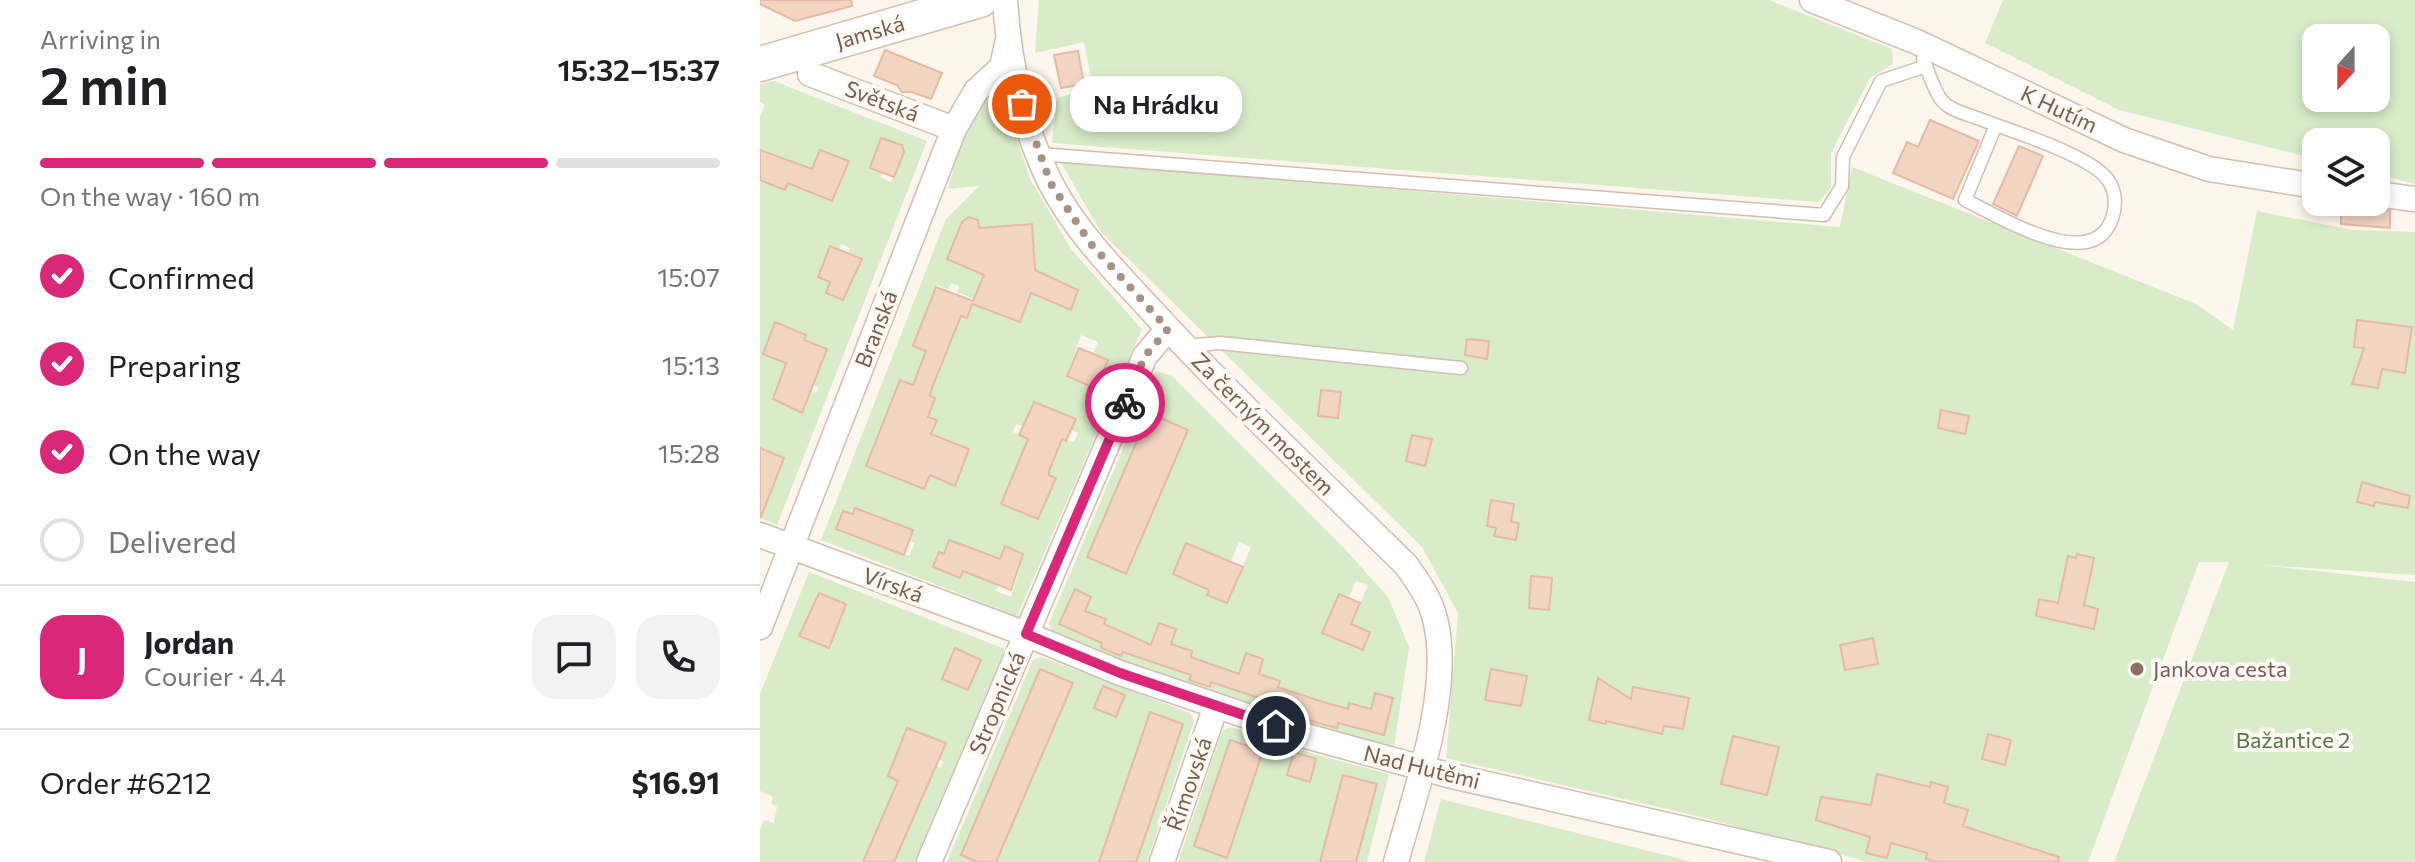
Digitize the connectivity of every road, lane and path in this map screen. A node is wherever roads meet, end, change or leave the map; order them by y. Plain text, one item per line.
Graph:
1 (980, 0) edge
2 (1005, 0) edge
3 (1812, 0) edge
4 (1008, 41) junction
5 (1917, 42) junction
6 (764, 60) edge
7 (1926, 66) junction
8 (810, 74) dead end
9 (1996, 125) junction
10 (954, 129) junction
11 (1039, 154) junction
12 (2302, 184) edge
13 (2390, 196) edge
14 (2415, 199) edge
15 (1176, 337) junction
16 (1461, 368) dead end
17 (760, 535) edge
18 (792, 547) junction
19 (760, 627) edge
20 (1026, 634) junction
21 (1216, 706) junction
22 (1422, 768) junction
23 (929, 862) edge
24 (1162, 862) edge
25 (1396, 862) edge
26 (1829, 862) edge

1 - 6 street, Jamská
2 - 4 street, Za černým mostem
3 - 5 street, K Hutím
4 - 10 street, Branská
4 - 11 street, Za černým mostem
5 - 7 lane
5 - 12 street, K Hutím
7 - 9 lane
7 - 11 lane
8 - 10 street, Světská
9 - 9 lane
10 - 18 street, Branská
11 - 15 street, Za černým mostem
13 - 14 street
15 - 16 lane
15 - 20 street, Stropnická
15 - 22 street, Za černým mostem
17 - 18 street, Vírská
18 - 19 street, Branská
18 - 20 street, Vírská
20 - 21 street, Nad Hutěmi
20 - 23 street, Stropnická
21 - 22 street, Nad Hutěmi
21 - 24 street, Římovská
22 - 25 street, Za černým mostem
22 - 26 street, Nad Hutěmi

